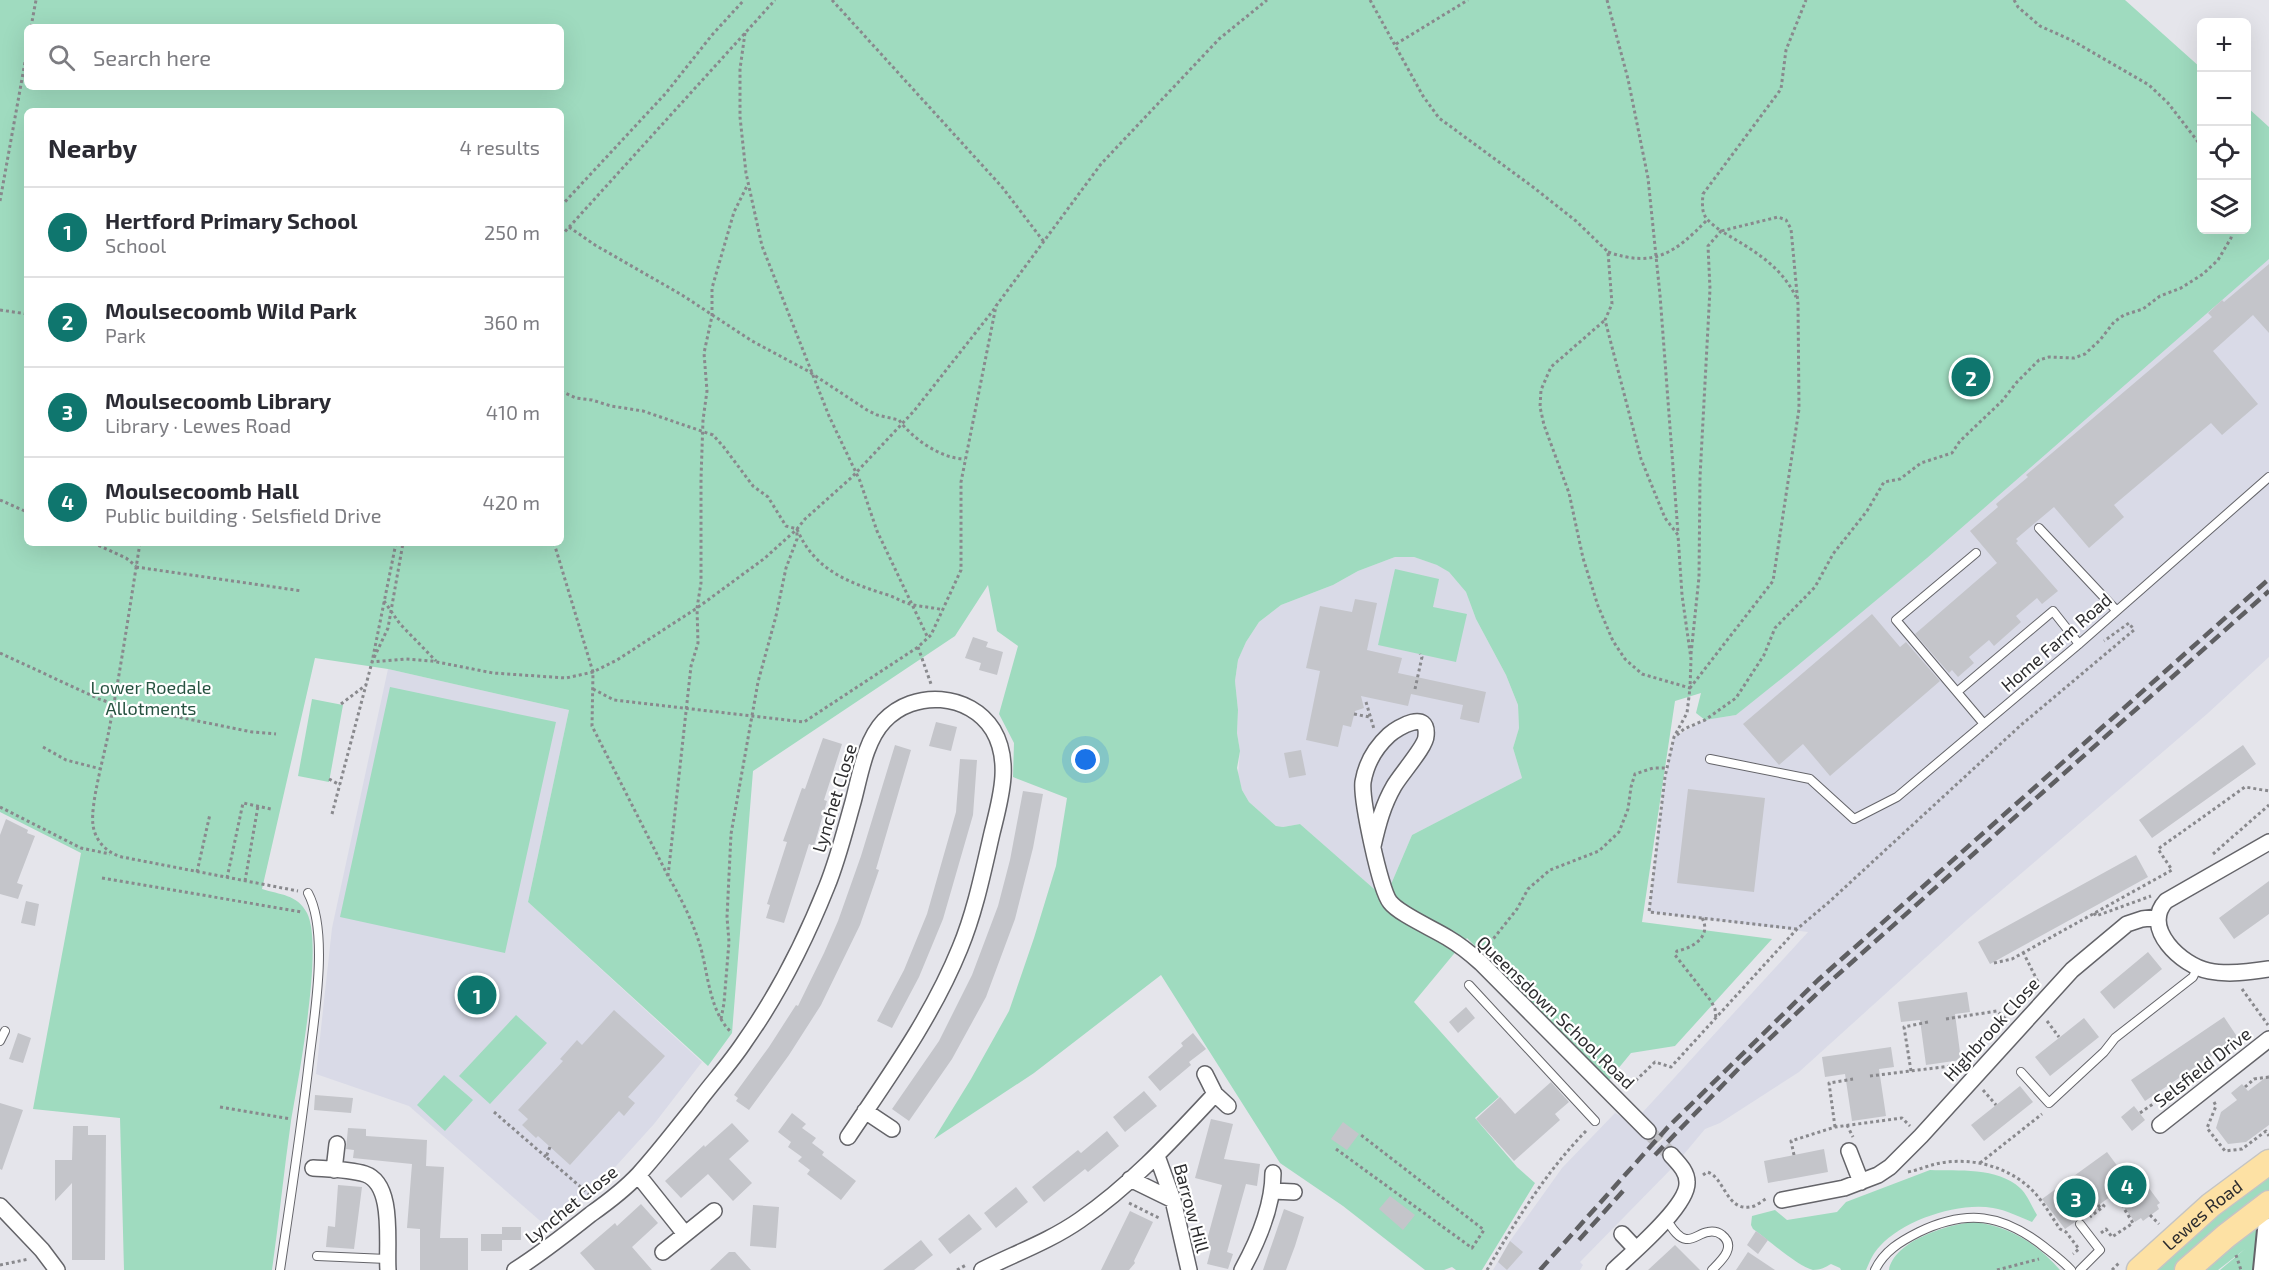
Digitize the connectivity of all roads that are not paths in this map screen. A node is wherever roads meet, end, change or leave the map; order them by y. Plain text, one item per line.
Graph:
1 (2269, 477) edge
2 (2039, 528) dead end
3 (1976, 553) dead end
4 (2116, 610) junction
5 (2079, 644) junction
6 (1957, 692) junction
7 (1983, 724) junction
8 (1710, 759) dead end
9 (2269, 842) edge
10 (1373, 846) junction
11 (308, 893) road end
12 (2158, 918) junction
13 (2197, 968) junction
14 (2269, 969) edge
15 (1469, 985) dead end
16 (5, 1031) dead end
17 (2269, 1039) edge
18 (0, 1041) edge
19 (2021, 1072) dead end
20 (1205, 1074) dead end
21 (1215, 1094) junction
22 (1228, 1106) dead end
23 (865, 1111) junction
24 (1595, 1121) road end
25 (2160, 1125) dead end
26 (892, 1129) dead end
27 (1648, 1131) tunnel mouth
28 (848, 1137) dead end
29 (336, 1144) dead end
30 (1849, 1151) dead end
31 (1671, 1155) tunnel mouth
32 (1157, 1156) junction
33 (2269, 1162) edge
34 (313, 1168) dead end
35 (334, 1170) junction
36 (1272, 1173) dead end
37 (638, 1175) junction
38 (1130, 1179) junction
39 (1861, 1182) junction
40 (1273, 1191) junction
41 (1294, 1192) dead end
42 (1173, 1200) junction
43 (1782, 1200) road end
44 (2269, 1203) edge
45 (0, 1206) edge
46 (714, 1212) dead end
47 (1666, 1220) junction
48 (2080, 1224) dead end
49 (2269, 1230) edge
50 (685, 1234) junction
51 (1622, 1234) dead end
52 (1636, 1249) junction
53 (663, 1252) dead end
54 (316, 1256) dead end
55 (388, 1264) edge
56 (979, 1265) edge
57 (57, 1270) edge
58 (280, 1270) edge
59 (515, 1270) edge
60 (1189, 1270) edge
61 (1242, 1270) edge
62 (1614, 1270) edge
63 (1712, 1270) edge
64 (1875, 1270) edge
65 (2071, 1270) edge
66 (2080, 1270) edge
67 (2139, 1270) edge
68 (2187, 1270) edge
69 (2265, 1270) edge

1 - 4 lane, Home Farm Road
2 - 4 lane
3 - 6 lane
4 - 5 lane, Home Farm Road
5 - 6 lane
5 - 7 lane, Home Farm Road
6 - 7 lane
7 - 8 lane, Home Farm Road
9 - 12 street
10 - 10 street, Queensdown School Road
10 - 27 street, Queensdown School Road
11 - 58 lane
12 - 13 street
12 - 39 street, Highbrook Close
13 - 14 street
13 - 19 lane
15 - 24 lane
16 - 18 lane
17 - 25 street, Selsfield Drive
20 - 21 street
21 - 22 street
21 - 32 street
23 - 26 street
23 - 28 street, Lynchet Close
23 - 37 street, Lynchet Close
29 - 35 street
30 - 39 street
31 - 47 street
32 - 38 street
32 - 42 street, Barrow Hill
33 - 67 main road, Lewes Road
34 - 35 street
35 - 55 street
36 - 40 street
37 - 50 street
37 - 59 street, Lynchet Close
38 - 42 street
38 - 56 street
39 - 43 street, Highbrook Close
40 - 41 street
40 - 61 street
42 - 60 street, Barrow Hill
44 - 68 main road, Lewes Road
45 - 57 street
46 - 50 street
47 - 52 street
47 - 63 lane
48 - 66 lane
49 - 69 street
50 - 53 street
51 - 52 street
52 - 62 street
54 - 55 lane
64 - 65 lane

